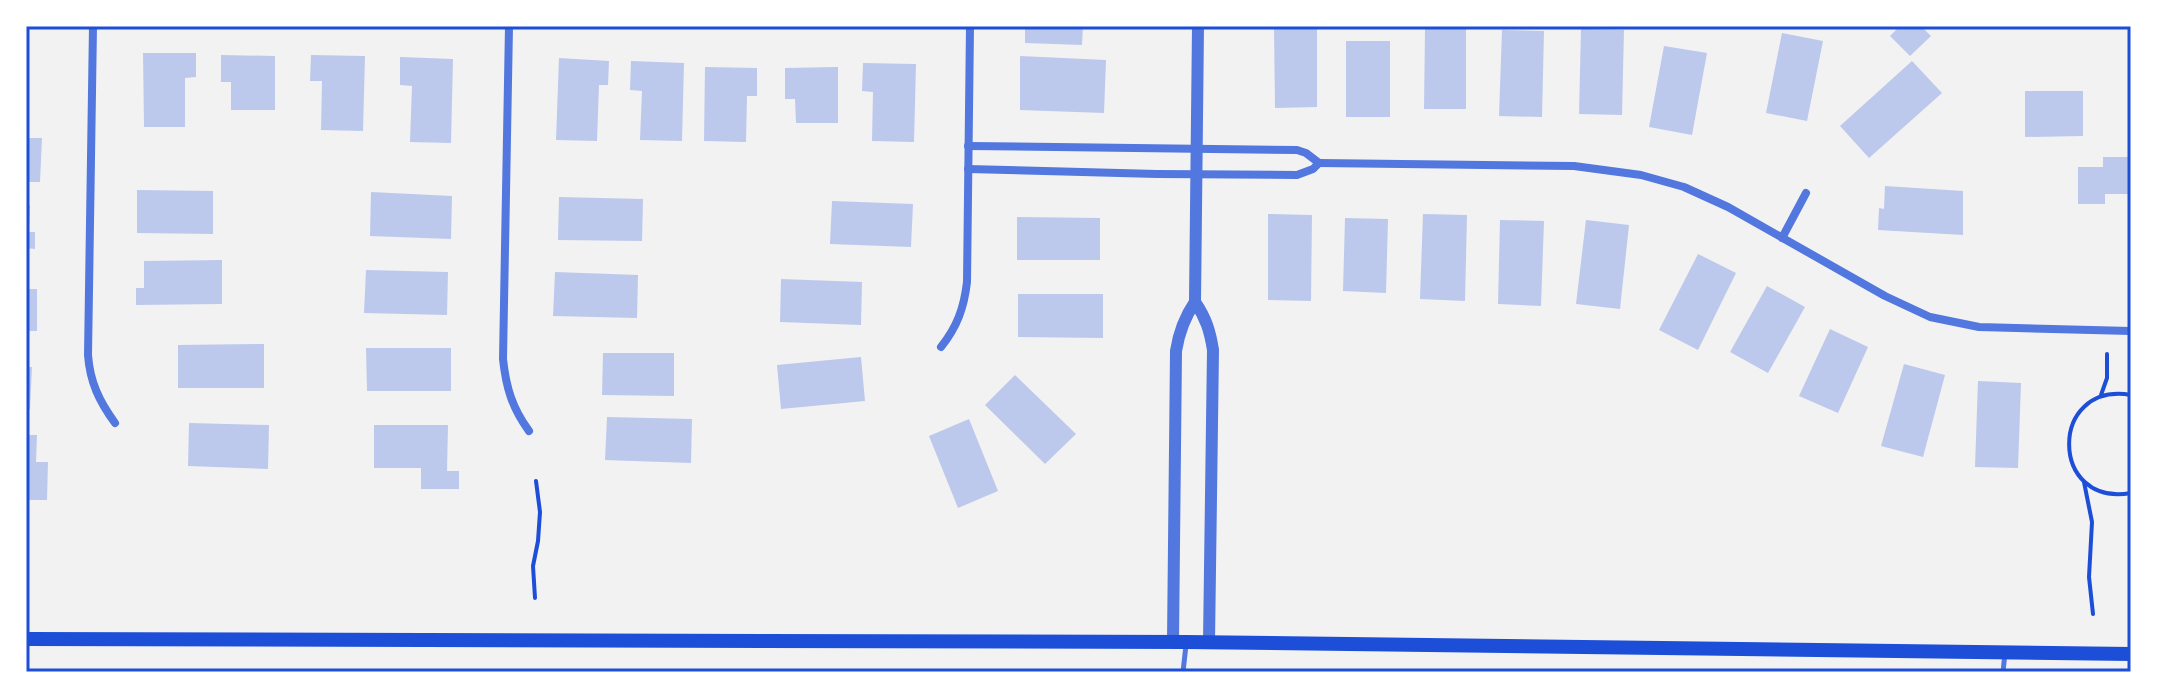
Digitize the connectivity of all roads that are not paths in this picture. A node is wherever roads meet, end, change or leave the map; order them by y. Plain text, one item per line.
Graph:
1 (93, 26) edge
2 (509, 26) edge
3 (970, 26) edge
4 (1198, 26) edge
5 (968, 146) junction
6 (1197, 150) junction
7 (1319, 163) junction
8 (968, 169) junction
9 (1196, 174) junction
10 (1806, 193) dead end
11 (1782, 238) junction
12 (1195, 302) junction
13 (2131, 331) edge
14 (941, 347) dead end
15 (115, 423) dead end
16 (529, 431) dead end
17 (26, 639) edge
18 (1179, 642) junction
19 (1209, 642) junction
20 (2005, 652) junction
21 (2131, 654) edge
22 (1183, 672) edge
23 (2003, 672) edge

1 - 15 street
2 - 16 street
3 - 5 street
4 - 6 street
5 - 6 street
5 - 8 street
6 - 7 street
6 - 9 street
7 - 9 street
7 - 11 street
8 - 9 street
8 - 14 street
9 - 12 street
10 - 11 street
11 - 13 street
12 - 18 street
12 - 19 street
17 - 18 main road
18 - 19 main road
18 - 22 lane
19 - 20 main road
20 - 21 main road
20 - 23 lane

